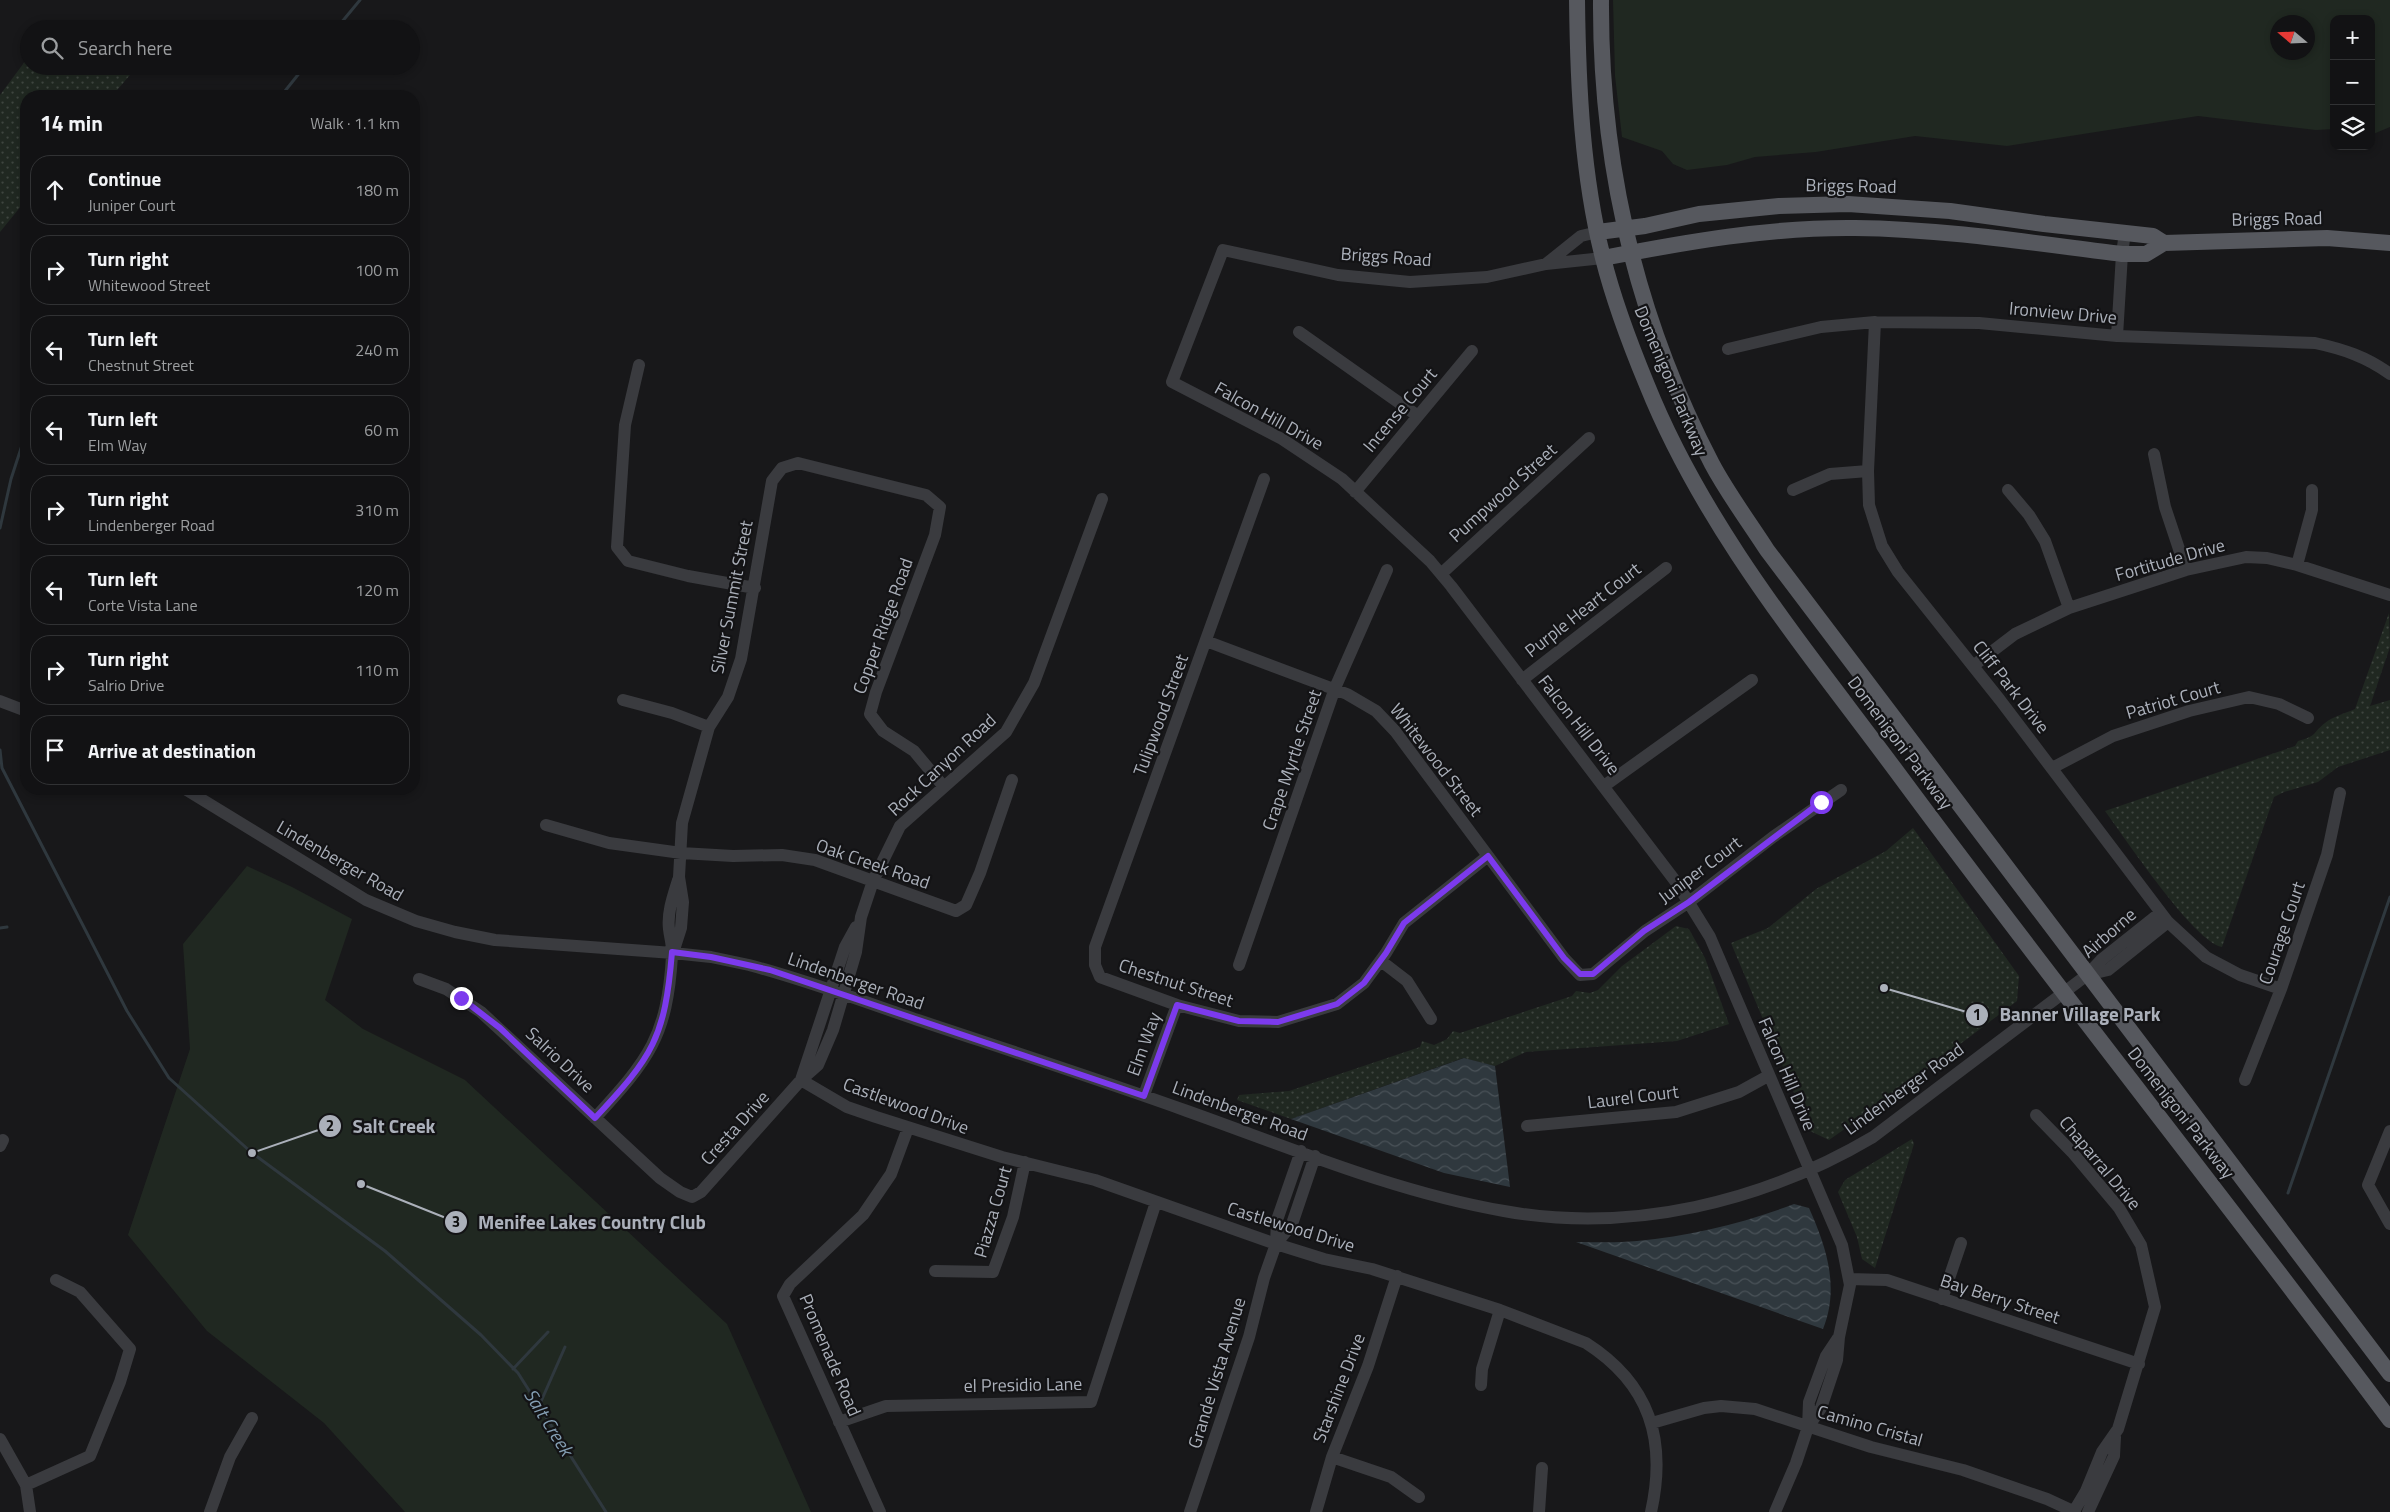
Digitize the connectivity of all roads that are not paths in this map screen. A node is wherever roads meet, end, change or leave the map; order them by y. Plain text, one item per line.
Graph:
1 (1576, 0) edge
2 (1601, 0) edge
3 (1625, 229) junction
4 (1598, 232) junction
5 (2125, 232) junction
6 (2164, 243) junction
7 (2390, 243) edge
8 (1224, 250) joint
9 (1630, 252) junction
10 (2122, 254) junction
11 (1603, 258) junction
12 (1546, 264) junction
13 (1875, 322) junction
14 (1299, 332) dead end
15 (2117, 336) junction
16 (1728, 349) dead end
17 (1472, 352) dead end
18 (639, 365) dead end
19 (2390, 374) edge
20 (1418, 416) junction
21 (1589, 438) dead end
22 (2154, 454) dead end
23 (782, 468) joint
24 (1868, 471) junction
25 (1264, 478) dead end
26 (1793, 490) dead end
27 (2008, 490) dead end
28 (2312, 490) dead end
29 (1355, 492) junction
30 (1102, 499) dead end
31 (2297, 565) junction
32 (1666, 568) dead end
33 (1387, 570) dead end
34 (2186, 570) junction
35 (1441, 574) junction
36 (755, 588) junction
37 (2390, 595) edge
38 (2069, 608) junction
39 (1206, 641) junction
40 (1973, 666) junction
41 (1522, 680) junction
42 (1752, 680) dead end
43 (1335, 688) junction
44 (623, 700) dead end
45 (4, 702) edge
46 (20, 709) edge
47 (2308, 718) dead end
48 (709, 727) junction
49 (2052, 768) junction
50 (1012, 780) dead end
51 (1604, 786) junction
52 (944, 787) junction
53 (1841, 790) dead end
54 (2340, 793) dead end
55 (195, 795) edge
56 (546, 825) dead end
57 (680, 853) junction
58 (1488, 856) junction
59 (873, 882) junction
60 (1689, 902) junction
61 (861, 917) junction
62 (2164, 917) junction
63 (672, 952) junction
64 (1381, 961) junction
65 (1239, 964) dead end
66 (1095, 965) joint
67 (1580, 974) joint
68 (2087, 975) junction
69 (420, 979) dead end
70 (2282, 989) junction
71 (832, 991) junction
72 (2062, 993) junction
73 (844, 995) junction
74 (1177, 1005) junction
75 (1430, 1019) dead end
76 (1768, 1076) junction
77 (802, 1080) junction
78 (2245, 1080) dead end
79 (1144, 1096) junction
80 (2036, 1115) dead end
81 (595, 1118) junction
82 (1527, 1126) dead end
83 (908, 1128) junction
84 (2390, 1131) edge
85 (1301, 1151) junction
86 (1315, 1156) junction
87 (1025, 1162) junction
88 (1810, 1171) junction
89 (692, 1197) joint
90 (1156, 1202) junction
91 (2390, 1224) edge
92 (1961, 1243) dead end
93 (1276, 1244) junction
94 (935, 1271) dead end
95 (1397, 1276) junction
96 (1848, 1279) junction
97 (56, 1280) dead end
98 (1942, 1299) junction
99 (1500, 1310) junction
100 (2139, 1364) junction
101 (2390, 1374) edge
102 (1481, 1385) dead end
103 (252, 1418) dead end
104 (2390, 1420) edge
105 (839, 1422) junction
106 (1652, 1423) junction
107 (1808, 1427) junction
108 (2115, 1437) junction
109 (0, 1439) edge
110 (1332, 1456) junction
111 (1542, 1468) dead end
112 (26, 1485) junction
113 (1419, 1497) dead end
114 (30, 1512) edge
115 (210, 1512) edge
116 (880, 1512) edge
117 (1190, 1512) edge
118 (1316, 1512) edge
119 (1539, 1512) edge
120 (1651, 1512) edge
121 (1775, 1512) edge
122 (2074, 1512) edge
123 (2088, 1512) edge

1 - 4 main road, Domenigoni Parkway
2 - 3 main road, Domenigoni Parkway
3 - 4 main road, Briggs Road
3 - 5 main road, Briggs Road
3 - 9 main road, Domenigoni Parkway
4 - 11 main road, Domenigoni Parkway
4 - 12 street, Briggs Road
5 - 6 main road, Briggs Road
5 - 10 street
6 - 7 main road, Briggs Road
6 - 10 main road, Briggs Road
8 - 12 street, Briggs Road
8 - 29 street, Falcon Hill Drive
9 - 10 main road, Briggs Road
9 - 11 main road, Briggs Road
9 - 68 main road, Domenigoni Parkway
10 - 15 street
11 - 12 street, Briggs Road
11 - 72 main road, Domenigoni Parkway
13 - 15 street, Ironview Drive
13 - 16 street, Ironview Drive
13 - 24 street, Cliff Park Drive
14 - 20 street
15 - 19 street, Ironview Drive
17 - 20 street, Incense Court
18 - 36 street
20 - 29 street, Incense Court
21 - 35 street, Pumpwood Street
22 - 34 street
23 - 36 street, Silver Summit Street
23 - 52 street, Copper Ridge Road
24 - 26 street
24 - 40 street, Cliff Park Drive
25 - 39 street, Tulipwood Street
27 - 38 street
28 - 31 street
29 - 35 street, Falcon Hill Drive
30 - 52 street, Rock Canyon Road
31 - 34 street, Fortitude Drive
31 - 37 street, Fortitude Drive
32 - 41 street, Purple Heart Court
33 - 43 street, Crape Myrtle Street
34 - 38 street, Fortitude Drive
35 - 41 street, Falcon Hill Drive
36 - 48 street, Silver Summit Street
38 - 40 street, Fortitude Drive
39 - 43 street, Whitewood Street
39 - 66 street, Tulipwood Street
40 - 49 street, Cliff Park Drive
41 - 51 street, Falcon Hill Drive
42 - 51 street
43 - 58 street, Whitewood Street
43 - 65 street, Crape Myrtle Street
44 - 48 street
45 - 46 street
47 - 49 street, Patriot Court
48 - 57 street, Silver Summit Street
49 - 62 street, Cliff Park Drive
50 - 59 street, Oak Creek Road
51 - 60 street, Falcon Hill Drive
52 - 59 street, Rock Canyon Road
53 - 60 street, Juniper Court
54 - 70 street, Courage Court
55 - 63 street, Lindenberger Road
56 - 57 street, Oak Creek Road
57 - 59 street, Oak Creek Road
57 - 63 street, Silver Summit Street
58 - 64 street, Chestnut Street
58 - 67 street, Whitewood Street
59 - 61 street, Rock Canyon Road
60 - 67 street, Juniper Court
60 - 76 street, Falcon Hill Drive
61 - 71 street, Rock Canyon Road
61 - 73 street, Rock Canyon Road
62 - 68 street, Airborne
62 - 70 street, Cliff Park Drive
63 - 71 street, Lindenberger Road
63 - 81 street, Silver Summit Street
64 - 74 street, Chestnut Street
64 - 75 street
66 - 74 street, Chestnut Street
68 - 72 street, Lindenberger Road
68 - 101 main road, Domenigoni Parkway
69 - 81 street, Salrio Drive
70 - 78 street, Courage Court
71 - 73 street, Lindenberger Road
71 - 77 street, Cresta Drive
72 - 88 street, Lindenberger Road
72 - 104 main road, Domenigoni Parkway
73 - 77 street, Cresta Drive
73 - 79 street, Lindenberger Road
74 - 79 street, Elm Way
76 - 82 street, Laurel Court
76 - 88 street, Falcon Hill Drive
77 - 83 street, Castlewood Drive
77 - 89 street, Cresta Drive
79 - 85 street, Lindenberger Road
80 - 100 street, Chaparral Drive
81 - 89 street, Salrio Drive
83 - 87 street, Castlewood Drive
83 - 105 street, Promenade Road
84 - 91 street
85 - 86 street, Lindenberger Road
85 - 93 street, Grande Vista Avenue
86 - 88 street, Lindenberger Road
86 - 93 street, Grande Vista Avenue
87 - 90 street, Castlewood Drive
87 - 94 street, Piazza Court
88 - 96 street, Falcon Hill Drive
90 - 93 street, Castlewood Drive
90 - 105 street, el Presidio Lane
92 - 98 street
93 - 95 street, Castlewood Drive
93 - 117 street, Grande Vista Avenue
95 - 99 street, Castlewood Drive
95 - 110 street, Starshine Drive
96 - 98 street, Bay Berry Street
96 - 107 street, Falcon Hill Drive
97 - 112 street
98 - 100 street, Bay Berry Street
99 - 102 street
99 - 106 street, Castlewood Drive
100 - 108 street, Chaparral Drive
103 - 115 street
105 - 116 street, Promenade Road
106 - 107 street, Camino Cristal
106 - 120 street, Castlewood Drive
107 - 121 street, Falcon Hill Drive
107 - 122 street, Camino Cristal
108 - 122 street, Chaparral Drive
108 - 123 street, Chaparral Drive
109 - 112 street
110 - 113 street
110 - 118 street, Starshine Drive
111 - 119 street
112 - 114 street

